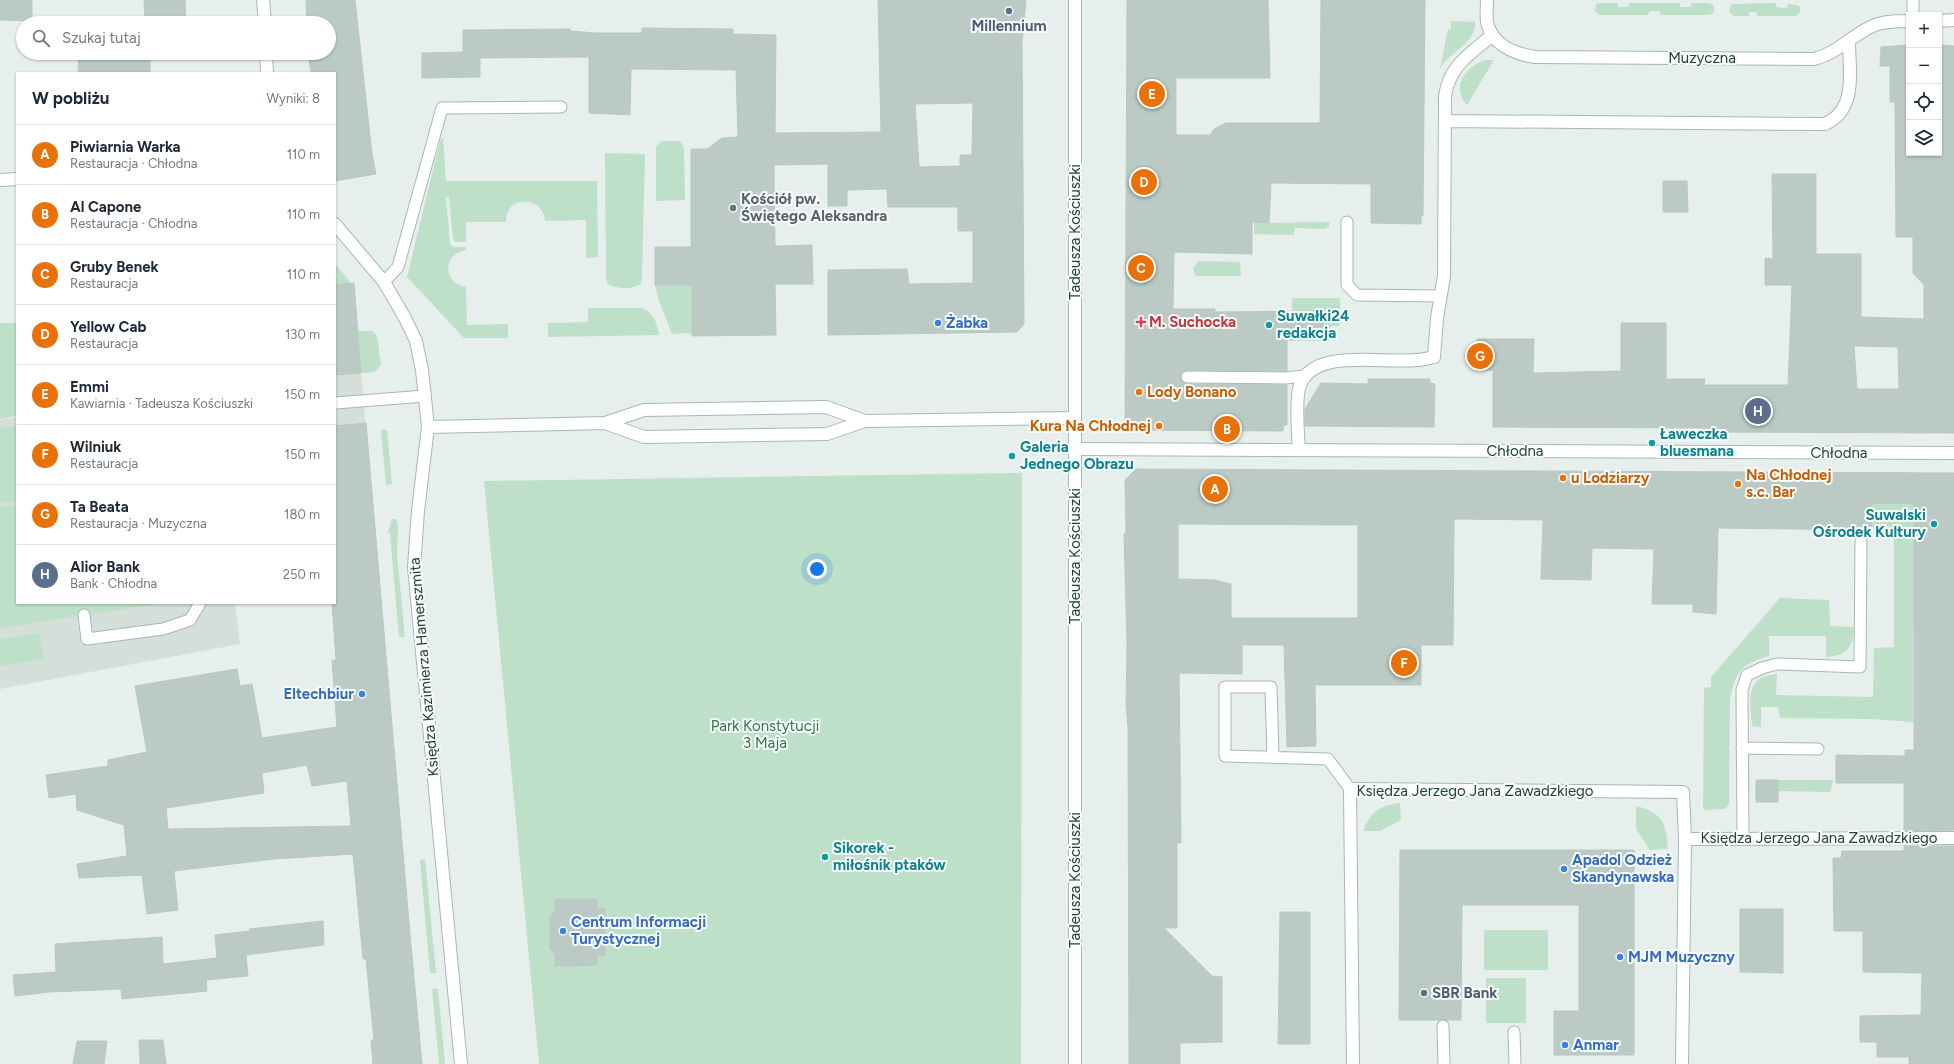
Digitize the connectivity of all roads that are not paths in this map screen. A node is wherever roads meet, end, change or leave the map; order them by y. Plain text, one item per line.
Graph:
1 (263, 0) edge
2 (1075, 0) edge
3 (1487, 0) edge
4 (1913, 0) edge
5 (1913, 12) edge
6 (264, 16) edge
7 (1954, 20) edge
8 (1906, 21) edge
9 (1942, 21) edge
10 (1492, 35) junction
11 (1849, 42) junction
12 (266, 60) edge
13 (267, 72) edge
14 (561, 107) dead end
15 (1445, 121) junction
16 (16, 179) edge
17 (0, 180) edge
18 (1347, 222) dead end
19 (336, 225) edge
20 (384, 282) junction
21 (1441, 296) junction
22 (1304, 376) junction
23 (1187, 377) dead end
24 (425, 396) junction
25 (336, 402) edge
26 (1075, 418) junction
27 (865, 421) junction
28 (605, 423) junction
29 (428, 427) junction
30 (1075, 449) junction
31 (1299, 450) junction
32 (1954, 453) edge
33 (1861, 542) dead end
34 (199, 604) edge
35 (84, 615) dead end
36 (1742, 748) junction
37 (1818, 749) dead end
38 (1273, 757) junction
39 (1350, 789) junction
40 (1743, 838) junction
41 (1954, 838) edge
42 (1685, 839) junction
43 (1443, 1026) dead end
44 (1514, 1032) dead end
45 (461, 1064) edge
46 (1075, 1064) edge
47 (1353, 1064) edge
48 (1444, 1064) edge
49 (1515, 1064) edge
50 (1682, 1064) edge

1 - 6 street
2 - 26 street, Tadeusza Kościuszki
3 - 10 street
4 - 5 lane
7 - 9 street
8 - 11 street, Muzyczna
10 - 11 street, Muzyczna
10 - 15 street
11 - 15 street
12 - 13 street
14 - 20 lane
15 - 21 street
16 - 17 street
18 - 21 lane
19 - 20 street, Księdza Kazimierza Hamerszmita
20 - 24 street, Księdza Kazimierza Hamerszmita
21 - 22 street
22 - 23 lane
22 - 31 street
24 - 25 lane
24 - 29 street, Księdza Kazimierza Hamerszmita
26 - 27 street
26 - 30 street, Tadeusza Kościuszki
27 - 28 street
27 - 28 street
28 - 29 street
29 - 45 street, Księdza Kazimierza Hamerszmita
30 - 31 street, Chłodna
30 - 46 street, Tadeusza Kościuszki
31 - 32 street, Chłodna
33 - 36 lane
34 - 35 lane
36 - 37 lane
36 - 40 lane
38 - 38 lane
38 - 39 lane
39 - 42 street, Księdza Jerzego Jana Zawadzkiego
39 - 47 street, Księdza Jerzego Jana Zawadzkiego
40 - 41 street, Księdza Jerzego Jana Zawadzkiego
40 - 42 street, Księdza Jerzego Jana Zawadzkiego
42 - 50 street, Księdza Jerzego Jana Zawadzkiego
43 - 48 lane
44 - 49 lane

